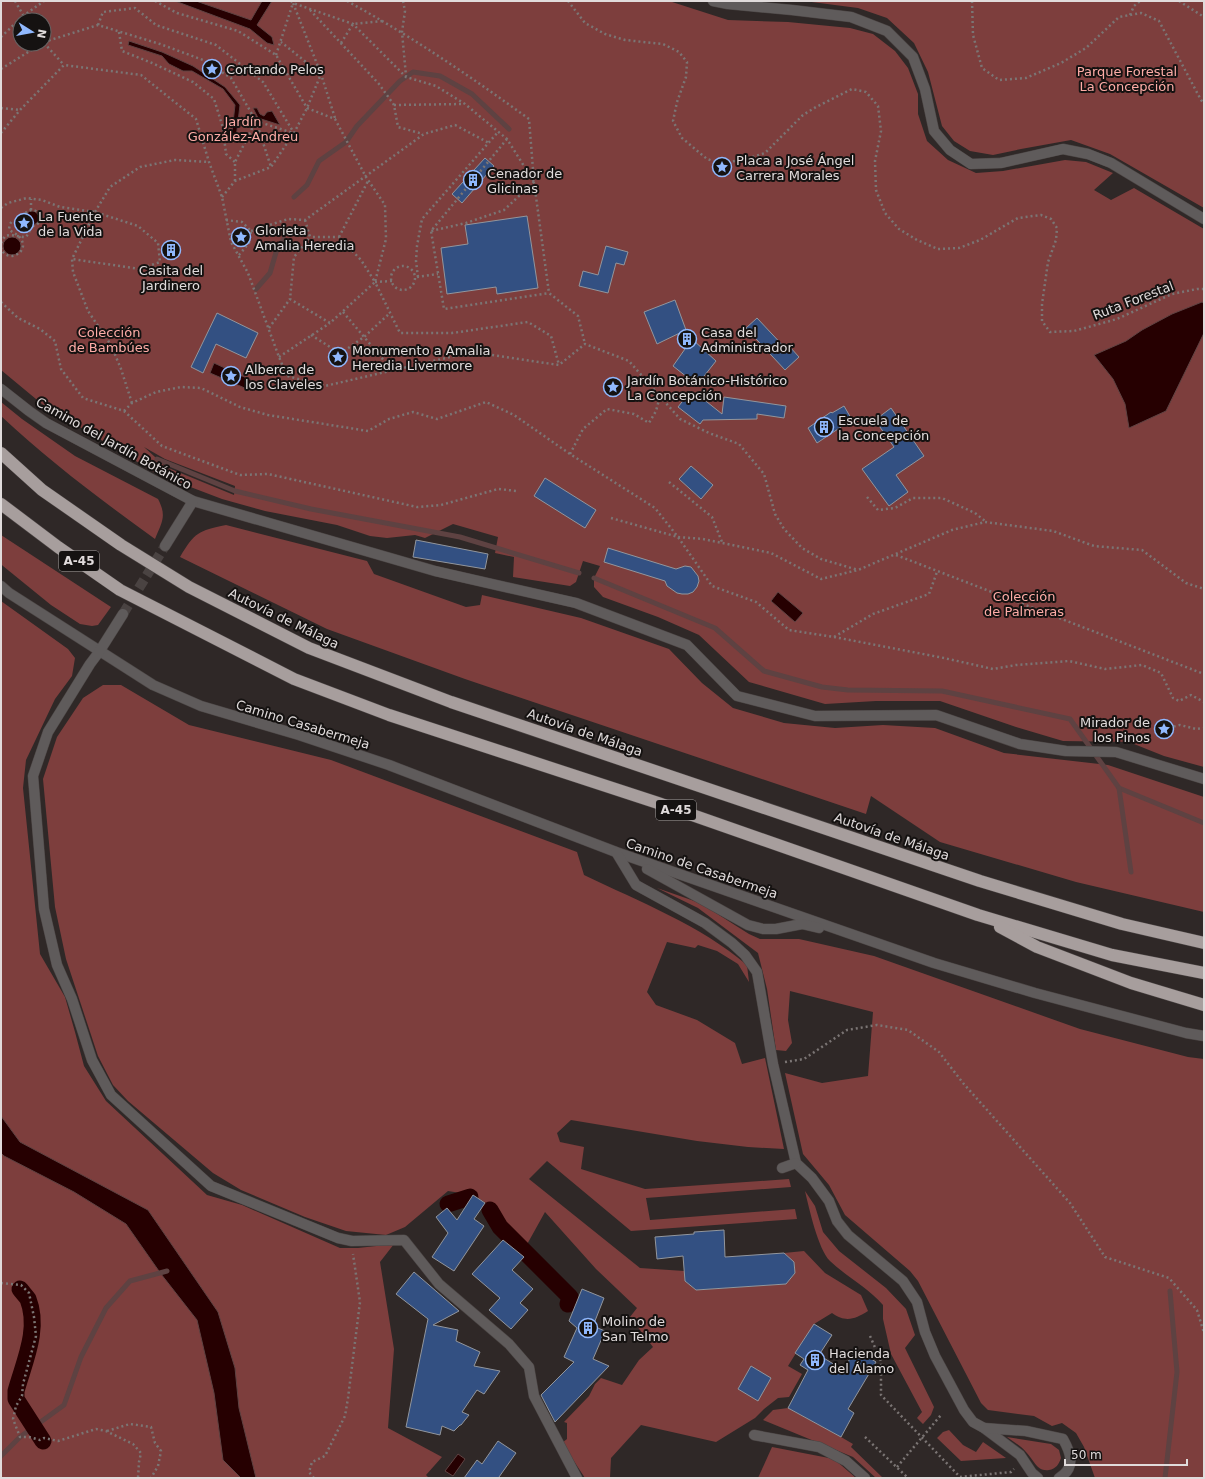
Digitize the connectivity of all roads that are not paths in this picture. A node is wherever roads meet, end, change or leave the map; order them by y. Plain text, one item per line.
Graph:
1 (713, 1) edge
2 (1204, 219) edge
3 (1, 389) edge
4 (1, 453) edge
5 (193, 502) junction
6 (1, 504) edge
7 (165, 546) tunnel mouth
8 (1, 586) edge
9 (123, 614) tunnel mouth
10 (99, 652) junction
11 (1204, 779) edge
12 (616, 852) junction
13 (978, 915) junction
14 (850, 933) junction
15 (1204, 943) edge
16 (1204, 973) edge
17 (1204, 1005) edge
18 (1204, 1036) edge
19 (796, 1163) junction
20 (782, 1168) dead end
21 (984, 1428) junction
22 (754, 1435) dead end
23 (576, 1478) edge
24 (865, 1478) edge
25 (1037, 1478) edge
26 (1058, 1478) edge

1 - 2 street
3 - 5 street, Camino del Jardín Botánico
4 - 15 highway, Autovía de Málaga / A-45
5 - 7 street, Camino del Jardín Botánico
5 - 11 street
6 - 13 highway, A-45
8 - 10 street, Camino Casabermeja
9 - 10 street
10 - 12 street, Camino Casabermeja
10 - 23 street
12 - 14 street, Camino de Casabermeja
12 - 14 street, Camino de Casabermeja
12 - 19 street
13 - 16 highway, A-45
13 - 17 highway
14 - 18 street
19 - 20 street
19 - 21 street
21 - 25 street
21 - 26 street
22 - 24 street

